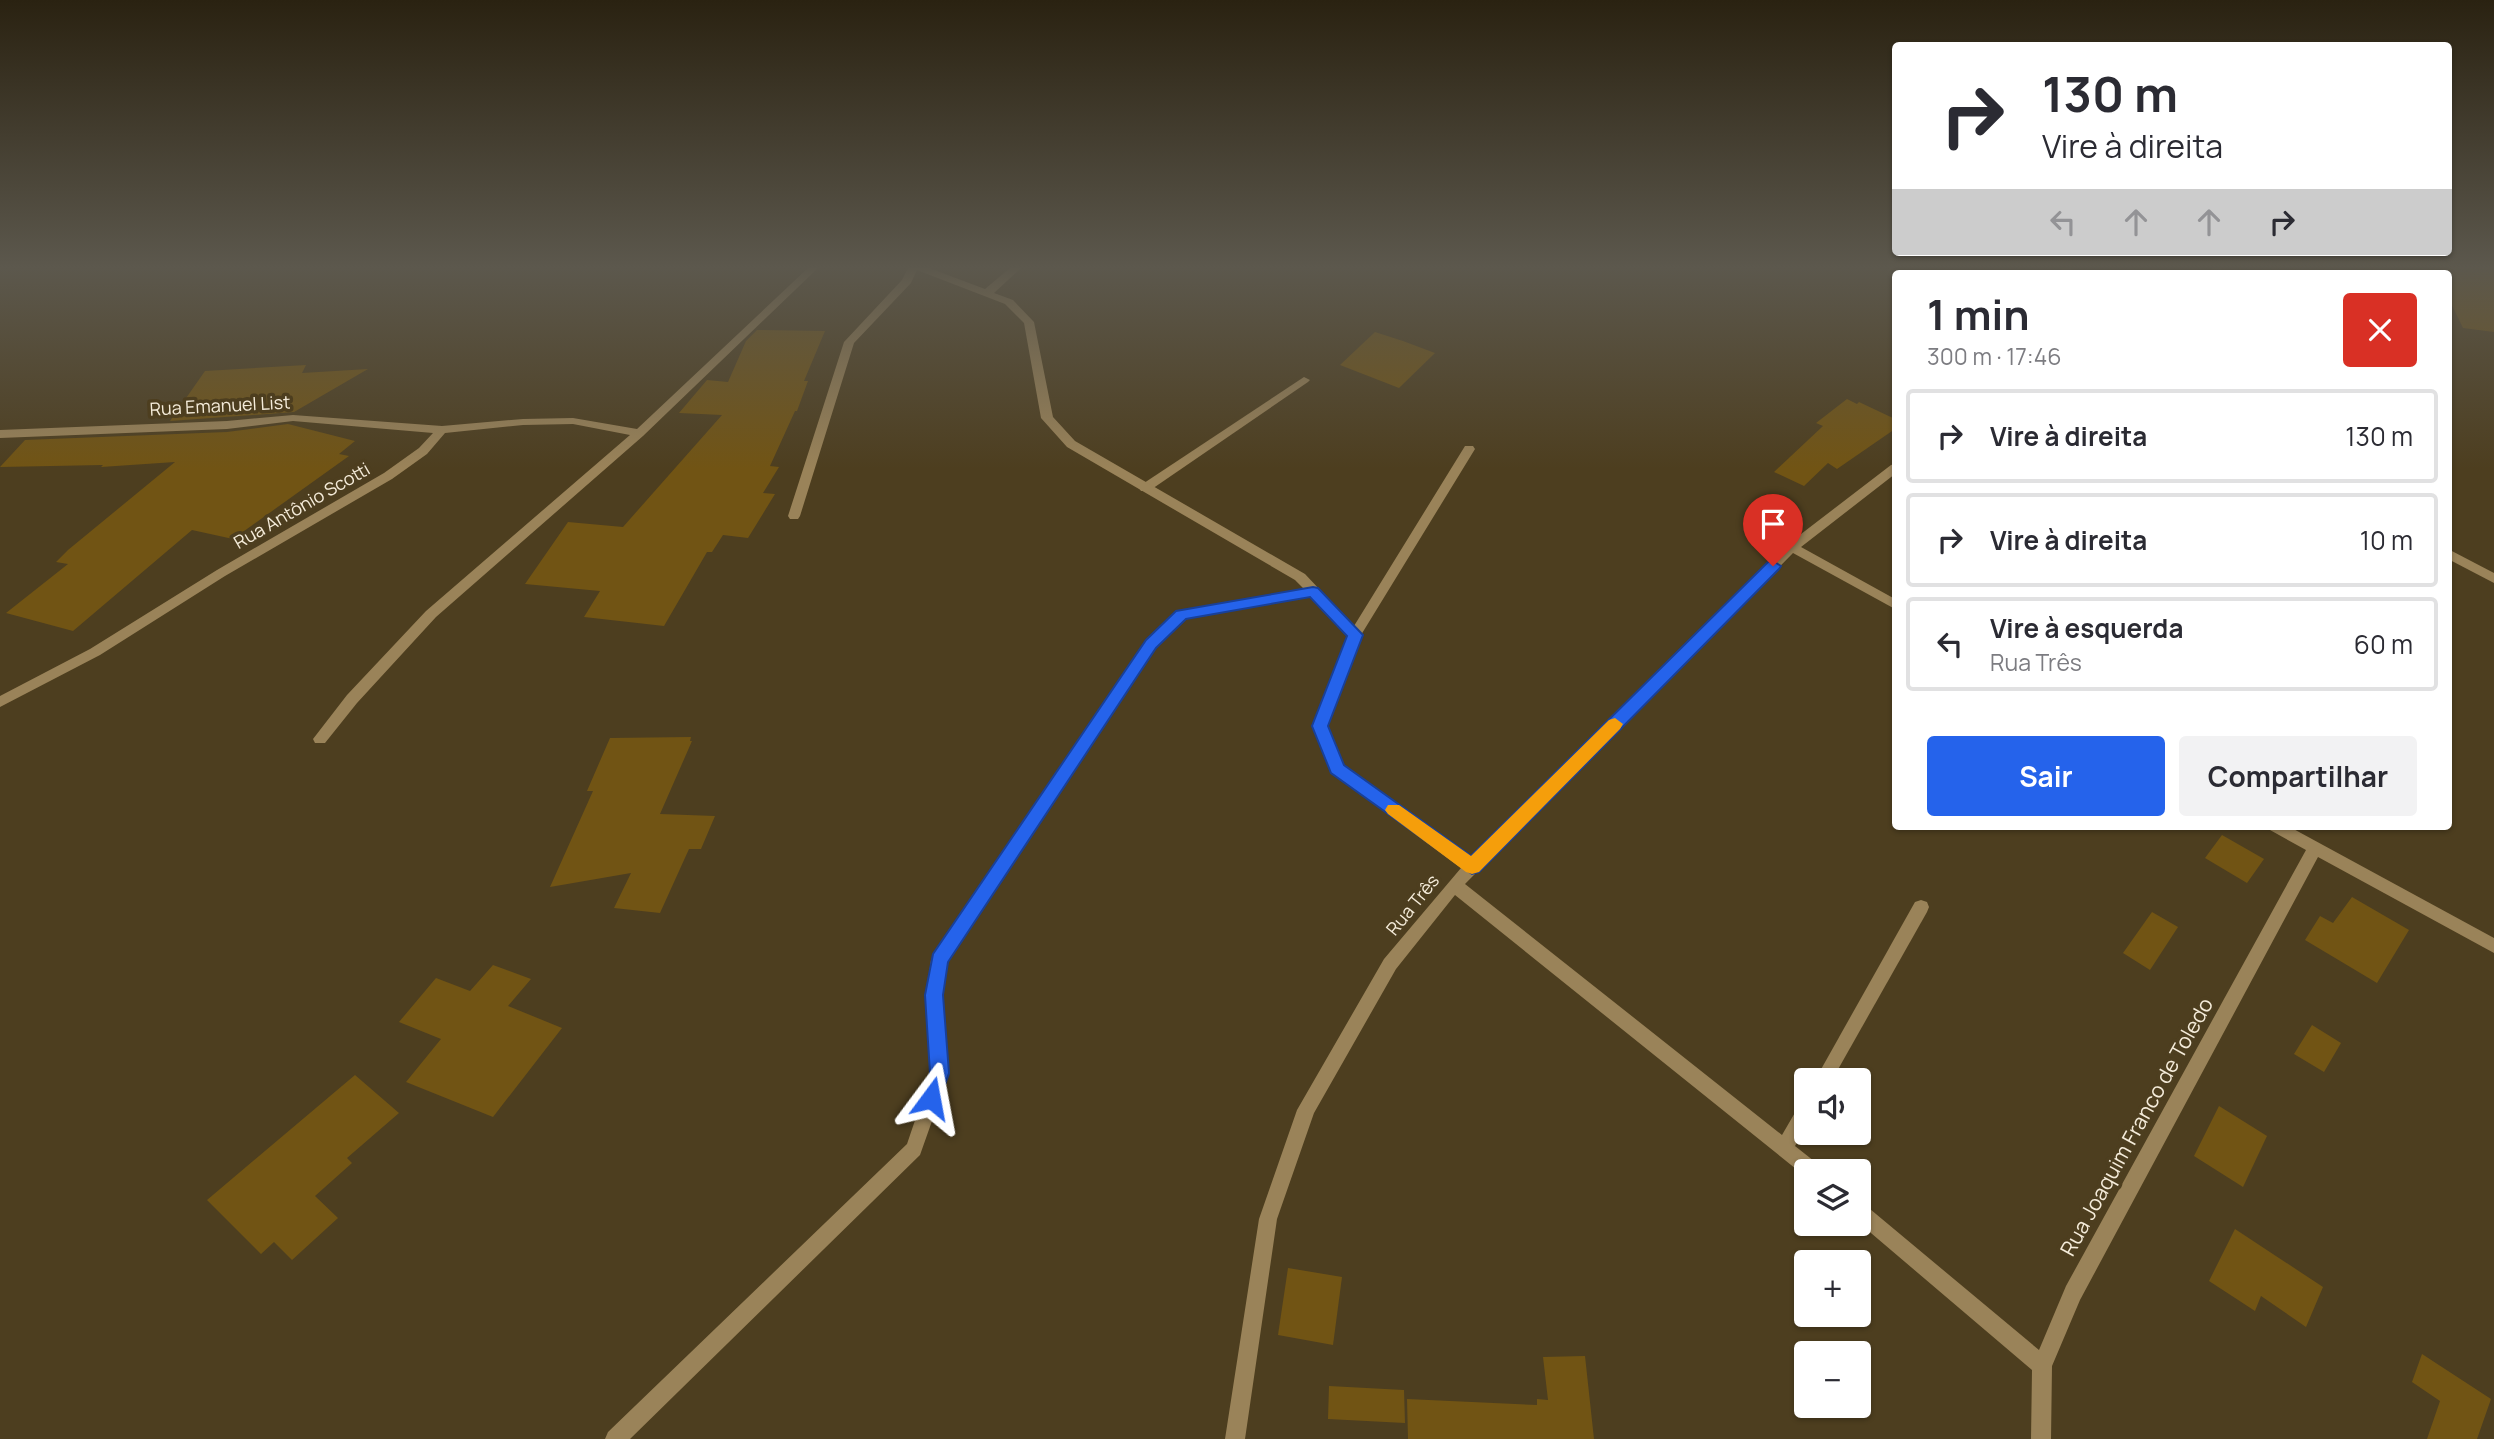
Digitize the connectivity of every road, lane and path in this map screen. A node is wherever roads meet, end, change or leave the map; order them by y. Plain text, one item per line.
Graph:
1 (742, 335) edge
2 (856, 335) edge
3 (1031, 335) edge
4 (1304, 380) dead end
5 (442, 430) junction
6 (639, 433) junction
7 (0, 434) edge
8 (1469, 449) dead end
9 (1892, 470) edge
10 (1145, 488) junction
11 (794, 516) dead end
12 (1792, 547) junction
13 (2452, 555) edge
14 (2494, 579) edge
15 (1313, 592) junction
16 (1892, 604) edge
17 (1355, 635) junction
18 (0, 702) edge
19 (320, 739) dead end
20 (2282, 830) edge
21 (2314, 849) junction
22 (1472, 867) junction
23 (1454, 885) junction
24 (1921, 907) dead end
25 (2494, 946) edge
26 (1830, 1068) edge
27 (1794, 1131) edge
28 (1785, 1147) junction
29 (1798, 1159) edge
30 (1871, 1221) edge
31 (2042, 1366) junction
32 (615, 1439) edge
33 (1235, 1439) edge
34 (2041, 1439) edge

1 - 6 street
2 - 11 street
3 - 10 street
4 - 10 street
5 - 6 street
5 - 7 street, Rua Emanuel List
5 - 18 street, Rua Antônio Scotti
6 - 19 street
8 - 17 street
9 - 12 street, Rua Três
10 - 15 street
12 - 16 street
12 - 22 street, Rua Três
13 - 14 street
15 - 17 street
15 - 32 street
17 - 22 street
20 - 21 street
21 - 25 street
21 - 31 street, Rua Joaquim Franco de Toledo
22 - 23 street, Rua Três
23 - 28 street
23 - 33 street, Rua Três
24 - 26 street
27 - 28 street
28 - 29 street
30 - 31 street
31 - 34 street, Rua Joaquim Franco de Toledo

